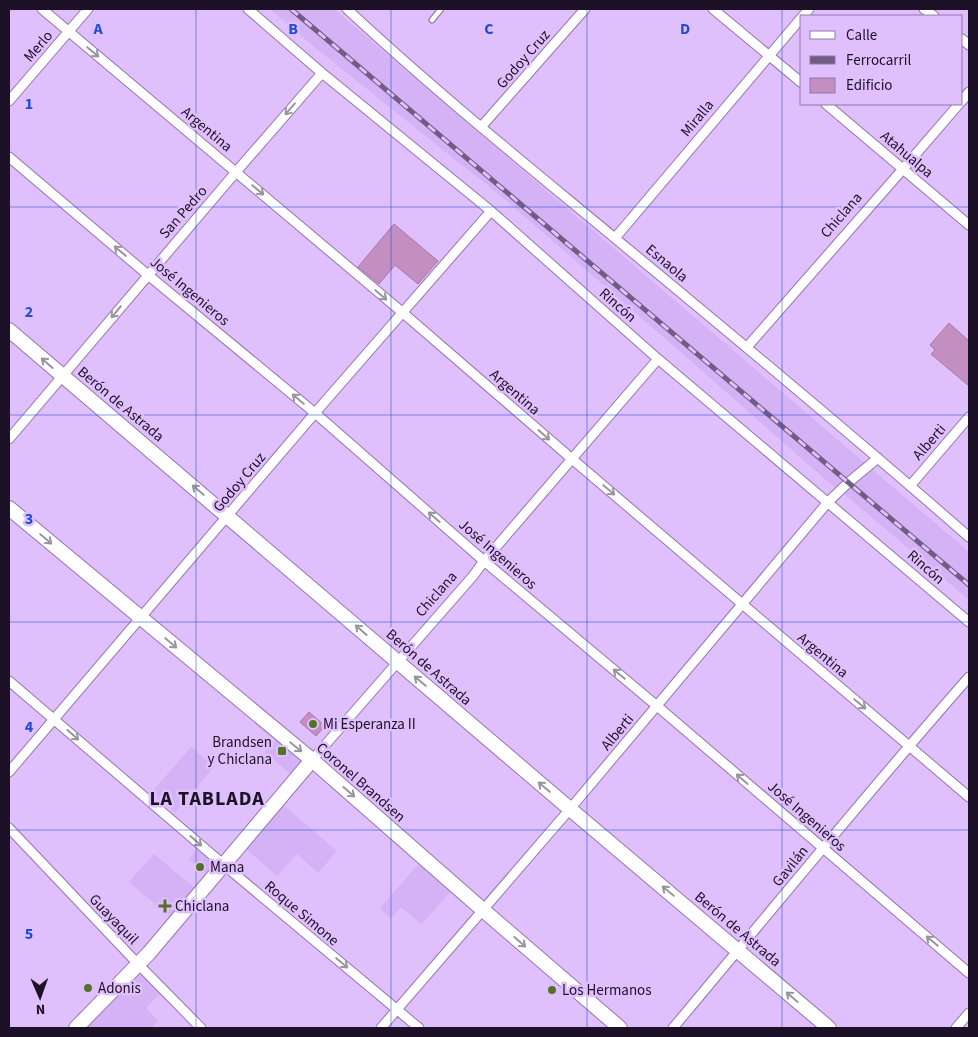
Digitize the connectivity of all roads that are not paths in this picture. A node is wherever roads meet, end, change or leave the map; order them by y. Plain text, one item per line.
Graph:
1 (42, 9) edge
2 (88, 9) edge
3 (248, 9) edge
4 (348, 9) edge
5 (441, 9) edge
6 (585, 9) edge
7 (713, 9) edge
8 (800, 19) edge
9 (432, 20) dead end
10 (68, 31) junction
11 (769, 55) junction
12 (322, 73) junction
13 (800, 81) edge
14 (9, 100) edge
15 (827, 105) edge
16 (958, 105) edge
17 (481, 127) junction
18 (9, 157) edge
19 (903, 169) junction
20 (236, 172) junction
21 (491, 211) junction
22 (969, 225) edge
23 (614, 238) junction
24 (148, 275) junction
25 (402, 312) junction
26 (9, 330) edge
27 (747, 347) junction
28 (658, 359) junction
29 (62, 376) junction
30 (315, 413) junction
31 (969, 417) edge
32 (9, 439) edge
33 (878, 458) junction
34 (572, 459) junction
35 (910, 486) junction
36 (828, 502) junction
37 (9, 508) edge
38 (228, 516) junction
39 (969, 537) edge
40 (484, 561) junction
41 (743, 604) junction
42 (141, 618) junction
43 (969, 622) edge
44 (398, 662) junction
45 (969, 677) edge
46 (9, 681) edge
47 (657, 706) junction
48 (54, 718) junction
49 (909, 746) junction
50 (312, 760) junction
51 (9, 772) edge
52 (969, 798) edge
53 (570, 809) junction
54 (9, 828) edge
55 (822, 848) junction
56 (224, 865) junction
57 (483, 910) junction
58 (738, 950) junction
59 (138, 964) junction
60 (969, 973) edge
61 (398, 1010) junction
62 (969, 1013) edge
63 (76, 1028) edge
64 (200, 1028) edge
65 (381, 1028) edge
66 (419, 1028) edge
67 (620, 1028) edge
68 (673, 1028) edge
69 (829, 1028) edge
70 (956, 1028) edge

1 - 10 street, Argentina
2 - 10 street, Merlo
3 - 12 street, Rincón
4 - 17 street, Esnaola
5 - 9 lane
6 - 17 street, Godoy Cruz
7 - 11 street
8 - 11 street, Miralla
10 - 14 street, Merlo
10 -> 20 street, Argentina
11 - 13 street
11 - 23 street, Miralla
12 -> 20 street, San Pedro
12 - 21 street, Rincón
15 - 19 street, Atahualpa
16 - 19 street, Chiclana
17 - 23 street, Esnaola
24 -> 18 street, José Ingenieros
19 - 22 street, Atahualpa
19 - 27 street, Chiclana
20 - 24 street, San Pedro
20 -> 25 street, Argentina
21 - 25 street, Godoy Cruz
21 - 28 street, Rincón
23 - 27 street, Esnaola
24 -> 29 street, San Pedro
30 -> 24 street, José Ingenieros
25 - 30 street, Godoy Cruz
25 -> 34 street, Argentina
29 -> 26 street, Berón de Astrada
27 - 33 street, Esnaola
28 - 34 street, Chiclana
28 - 36 street, Rincón
29 - 32 street, San Pedro
38 -> 29 street, Berón de Astrada
30 - 38 street, Godoy Cruz
40 -> 30 street, José Ingenieros
31 - 35 street, Alberti
33 - 35 street, Esnaola
33 - 36 street, Alberti
34 - 40 street, Chiclana
34 -> 41 street, Argentina
35 - 39 street, Esnaola
36 - 41 street, Alberti
36 - 43 street, Rincón
37 -> 42 street, Coronel Brandsen
38 - 42 street, Godoy Cruz
44 -> 38 street, Berón de Astrada
40 - 44 street, Chiclana
47 -> 40 street, José Ingenieros
41 - 47 street, Alberti
41 -> 49 street, Argentina
42 - 48 street, Godoy Cruz
42 -> 50 street, Coronel Brandsen
44 - 50 street, Chiclana
53 -> 44 street, Berón de Astrada
45 - 49 street, Gavilán
46 - 48 street, Roque Simone
47 - 53 street, Alberti
55 -> 47 street, José Ingenieros
48 - 51 street, Godoy Cruz
48 -> 56 street, Roque Simone
49 - 52 street, Argentina
49 - 55 street, Gavilán
50 - 56 street, Chiclana
50 -> 57 street, Coronel Brandsen
53 - 57 street, Alberti
58 -> 53 street, Berón de Astrada
54 - 59 street, Guayaquil
55 - 58 street, Gavilán
60 -> 55 street, José Ingenieros
56 - 59 street, Chiclana
56 -> 61 street, Roque Simone
57 - 61 street, Alberti
57 -> 67 street, Coronel Brandsen
58 - 68 street, Gavilán
69 -> 58 street, Berón de Astrada
59 - 63 street, Chiclana
59 - 64 street, Guayaquil
61 - 65 street, Alberti
61 - 66 street, Roque Simone
62 - 70 street

